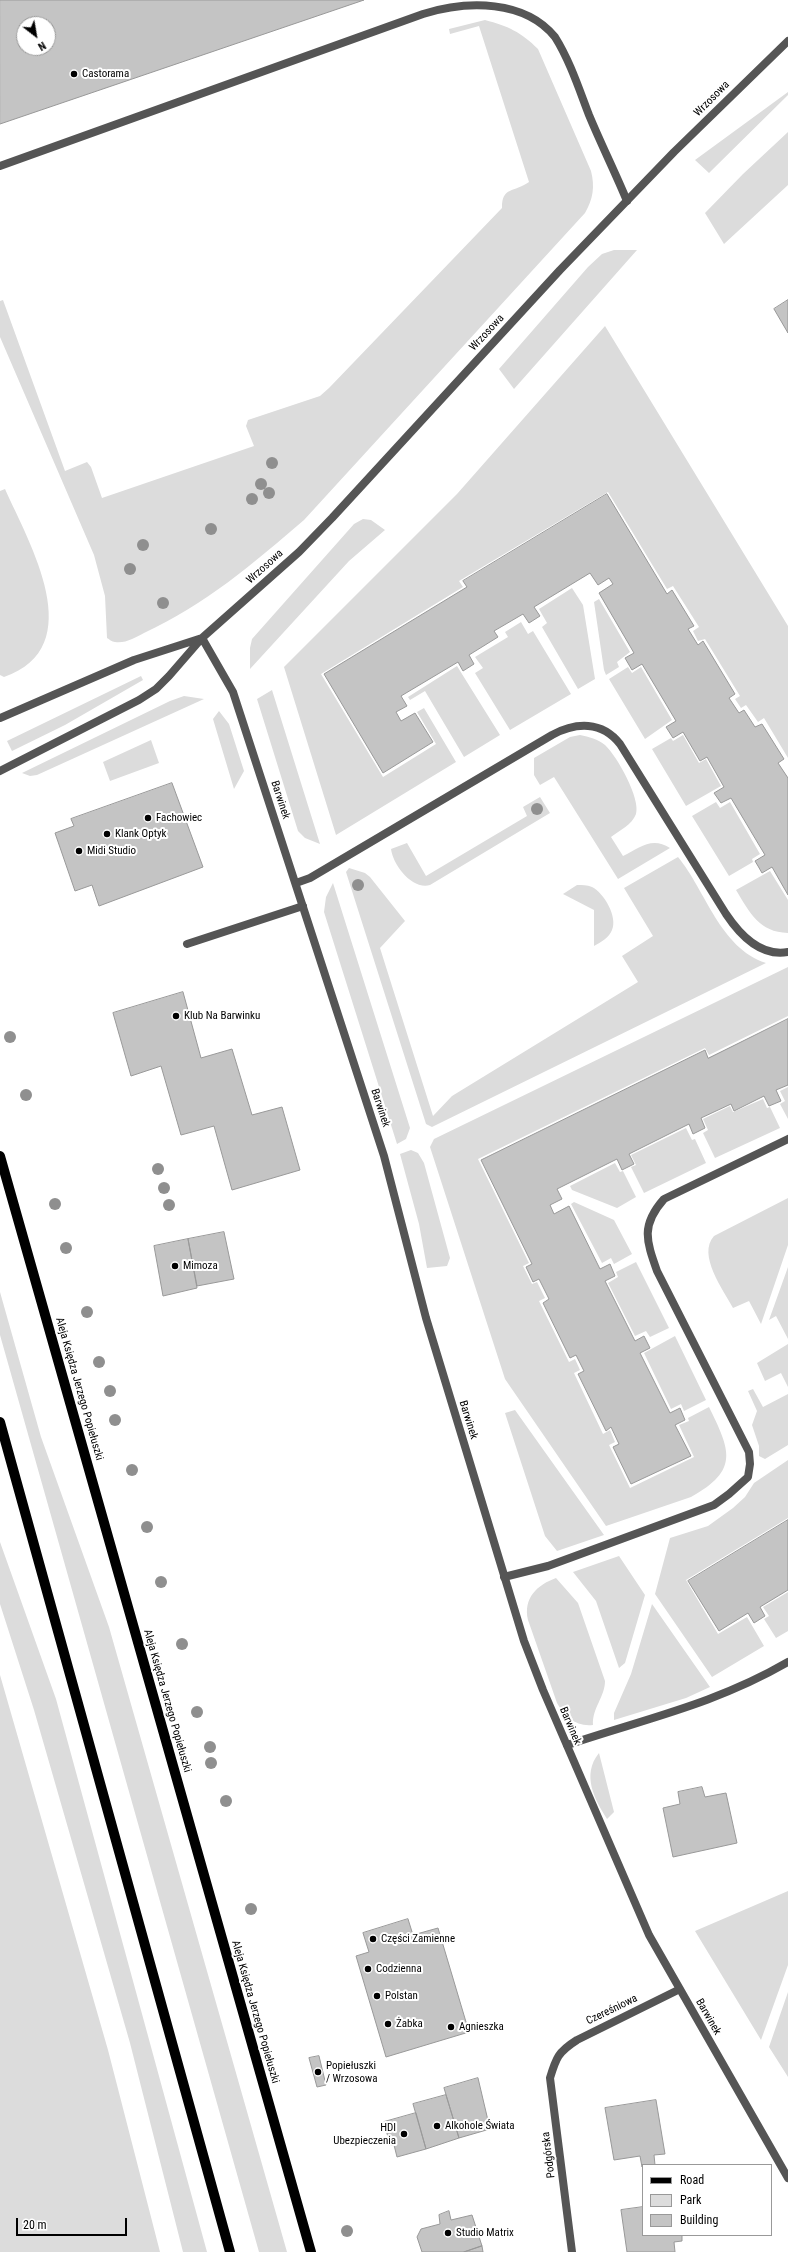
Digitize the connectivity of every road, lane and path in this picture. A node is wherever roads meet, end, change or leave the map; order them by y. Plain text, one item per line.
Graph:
1 (788, 41) edge
2 (0, 166) edge
3 (627, 201) junction
4 (202, 638) junction
5 (0, 718) edge
6 (0, 771) edge
7 (296, 883) junction
8 (303, 906) junction
9 (187, 944) dead end
10 (788, 952) edge
11 (788, 1139) edge
12 (0, 1156) edge
13 (0, 1422) edge
14 (504, 1578) junction
15 (788, 1662) edge
16 (566, 1745) junction
17 (680, 1989) junction
18 (557, 2056) joint
19 (788, 2178) edge
20 (230, 2252) edge
21 (311, 2252) edge
22 (572, 2252) edge

1 - 3 street, Wrzosowa
2 - 3 street
3 - 4 street, Wrzosowa
4 - 5 street, Wrzosowa
4 - 6 street, Wrzosowa
4 - 7 street, Barwinek
7 - 8 street, Barwinek
7 - 10 street
8 - 9 street
8 - 14 street, Barwinek
11 - 14 street
12 - 21 main road, Aleja Księdza Jerzego Popiełuszki
13 - 20 main road
14 - 16 street, Barwinek
15 - 16 street
16 - 17 street, Barwinek
17 - 18 street, Czereśniowa
17 - 19 street, Barwinek
18 - 22 street, Podgórska

